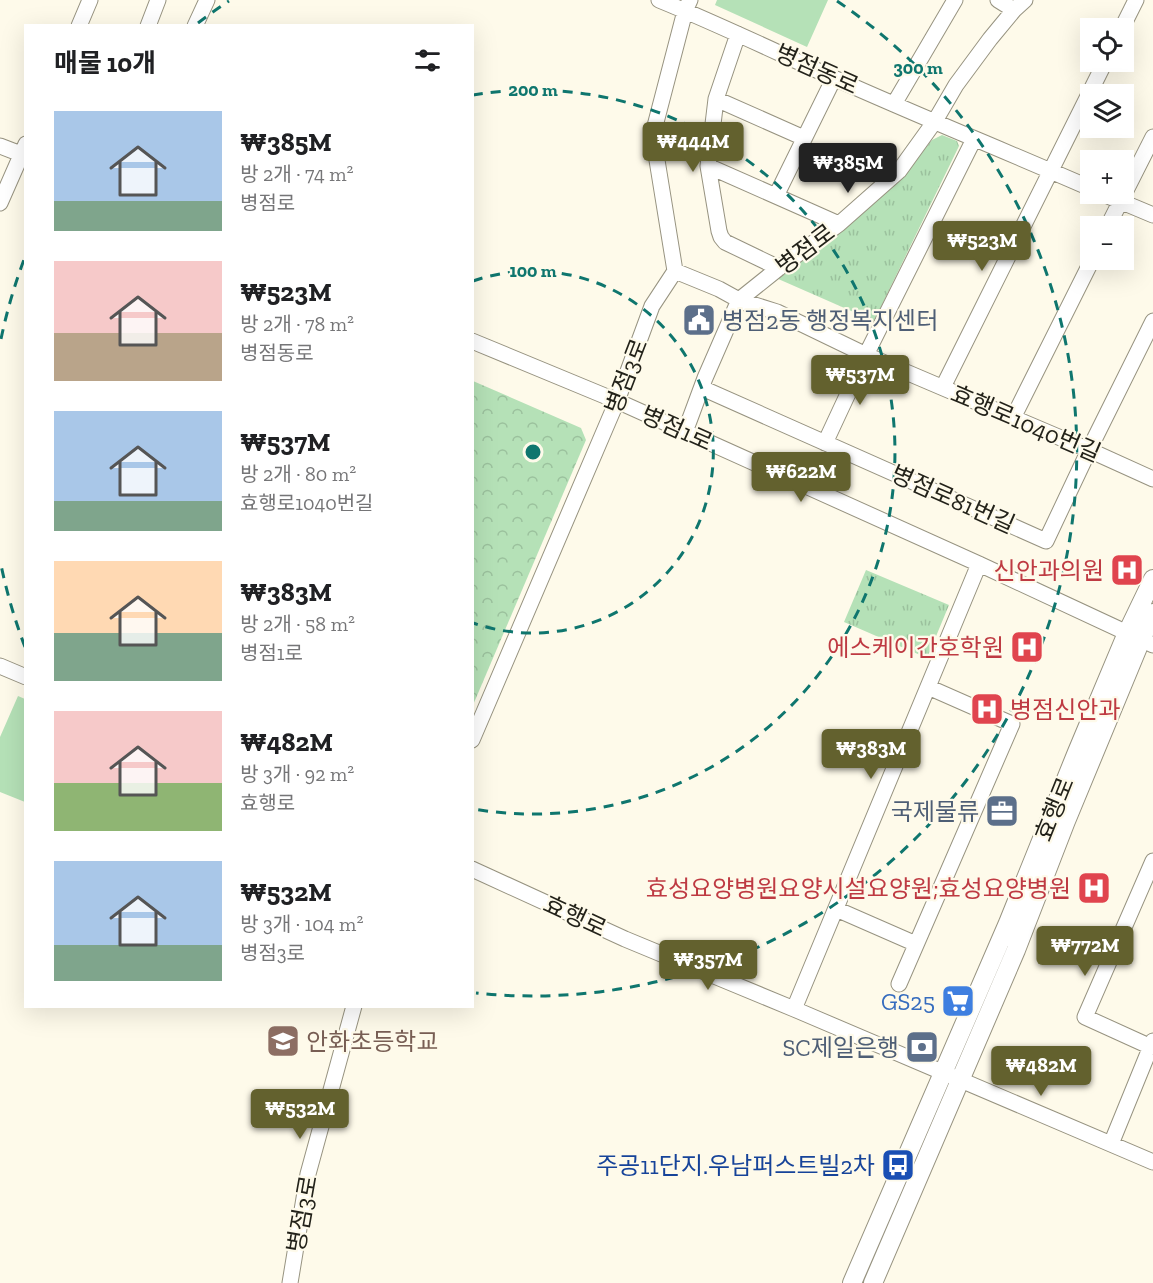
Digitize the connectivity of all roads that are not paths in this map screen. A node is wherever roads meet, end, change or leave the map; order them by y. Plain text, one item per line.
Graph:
1 (90, 0) edge
2 (158, 0) edge
3 (207, 0) edge
4 (659, 0) edge
5 (955, 0) edge
6 (998, 0) edge
7 (1136, 0) edge
8 (688, 5) edge
9 (1020, 5) edge
10 (1127, 18) edge
11 (80, 24) edge
12 (149, 24) edge
13 (196, 24) edge
14 (738, 34) junction
15 (1100, 72) edge
16 (834, 78) junction
17 (716, 99) junction
18 (894, 104) junction
19 (935, 121) junction
20 (1153, 137) edge
21 (804, 138) junction
22 (974, 139) junction
23 (0, 146) edge
24 (24, 151) edge
25 (708, 166) junction
26 (1050, 170) junction
27 (1134, 175) edge
28 (1080, 184) edge
29 (776, 196) junction
30 (0, 203) edge
31 (1128, 204) edge
32 (1153, 215) edge
33 (839, 224) junction
34 (779, 268) junction
35 (1087, 270) edge
36 (675, 271) junction
37 (739, 300) junction
38 (1153, 321) edge
39 (474, 342) edge
40 (866, 355) junction
41 (943, 387) junction
42 (702, 388) junction
43 (617, 401) junction
44 (1013, 418) junction
45 (685, 432) junction
46 (825, 443) junction
47 (1089, 450) junction
48 (1153, 479) edge
49 (979, 564) junction
50 (1153, 579) edge
51 (1153, 613) edge
52 (1140, 639) edge
53 (0, 666) edge
54 (24, 676) edge
55 (928, 687) junction
56 (474, 735) edge
57 (1153, 861) edge
58 (474, 870) edge
59 (836, 909) junction
60 (916, 944) junction
61 (898, 984) dead end
62 (353, 1008) edge
63 (794, 1009) junction
64 (1152, 1044) edge
65 (951, 1076) junction
66 (1111, 1144) junction
67 (1153, 1162) edge
68 (290, 1283) edge
69 (852, 1283) edge
70 (873, 1283) edge

1 - 11 street
2 - 12 street
3 - 13 street
4 - 8 street, 병점동로
5 - 18 street
6 - 9 street
7 - 10 street
8 - 14 street, 병점동로
8 - 36 street
9 - 19 street, 병점로
14 - 16 street, 병점동로
14 - 17 street
15 - 26 street
16 - 18 street, 병점동로
16 - 21 street
17 - 21 street
17 - 25 street
18 - 19 street, 병점동로
19 - 22 street, 병점동로
19 - 33 street, 병점로
20 - 27 street
21 - 29 street
22 - 26 street, 병점동로
22 - 40 street
23 - 24 street
24 - 30 street
25 - 29 street
25 - 34 street
26 - 28 street, 병점동로
26 - 41 street
29 - 33 street
31 - 32 street
33 - 34 street, 병점로
34 - 37 street, 병점로
35 - 44 street
36 - 37 street, 효행로1040번길
36 - 43 street, 병점3로
37 - 40 street, 효행로1040번길
37 - 42 street, 병점로
38 - 47 street
39 - 43 street, 병점1로
40 - 41 street, 효행로1040번길
40 - 46 street
41 - 44 street, 효행로1040번길
42 - 45 street, 병점로
42 - 46 street, 병점로81번길
43 - 45 street, 병점1로
43 - 56 street, 병점3로
44 - 47 street, 효행로1040번길
45 - 49 street, 병점1로
46 - 47 street, 병점로81번길
47 - 48 street, 효행로1040번길
49 - 52 street, 병점1로
49 - 55 street
50 - 52 main road, 효행로
51 - 52 main road, 효행로
52 - 65 main road, 효행로
53 - 54 street
55 - 59 street
55 - 60 street
57 - 64 street
58 - 63 street, 효행로
59 - 60 street
59 - 63 street
60 - 61 street
62 - 68 street, 병점3로
63 - 65 street, 효행로
64 - 66 street
65 - 66 street, 효행로
65 - 69 main road, 효행로
65 - 70 main road, 효행로
66 - 67 street, 효행로

